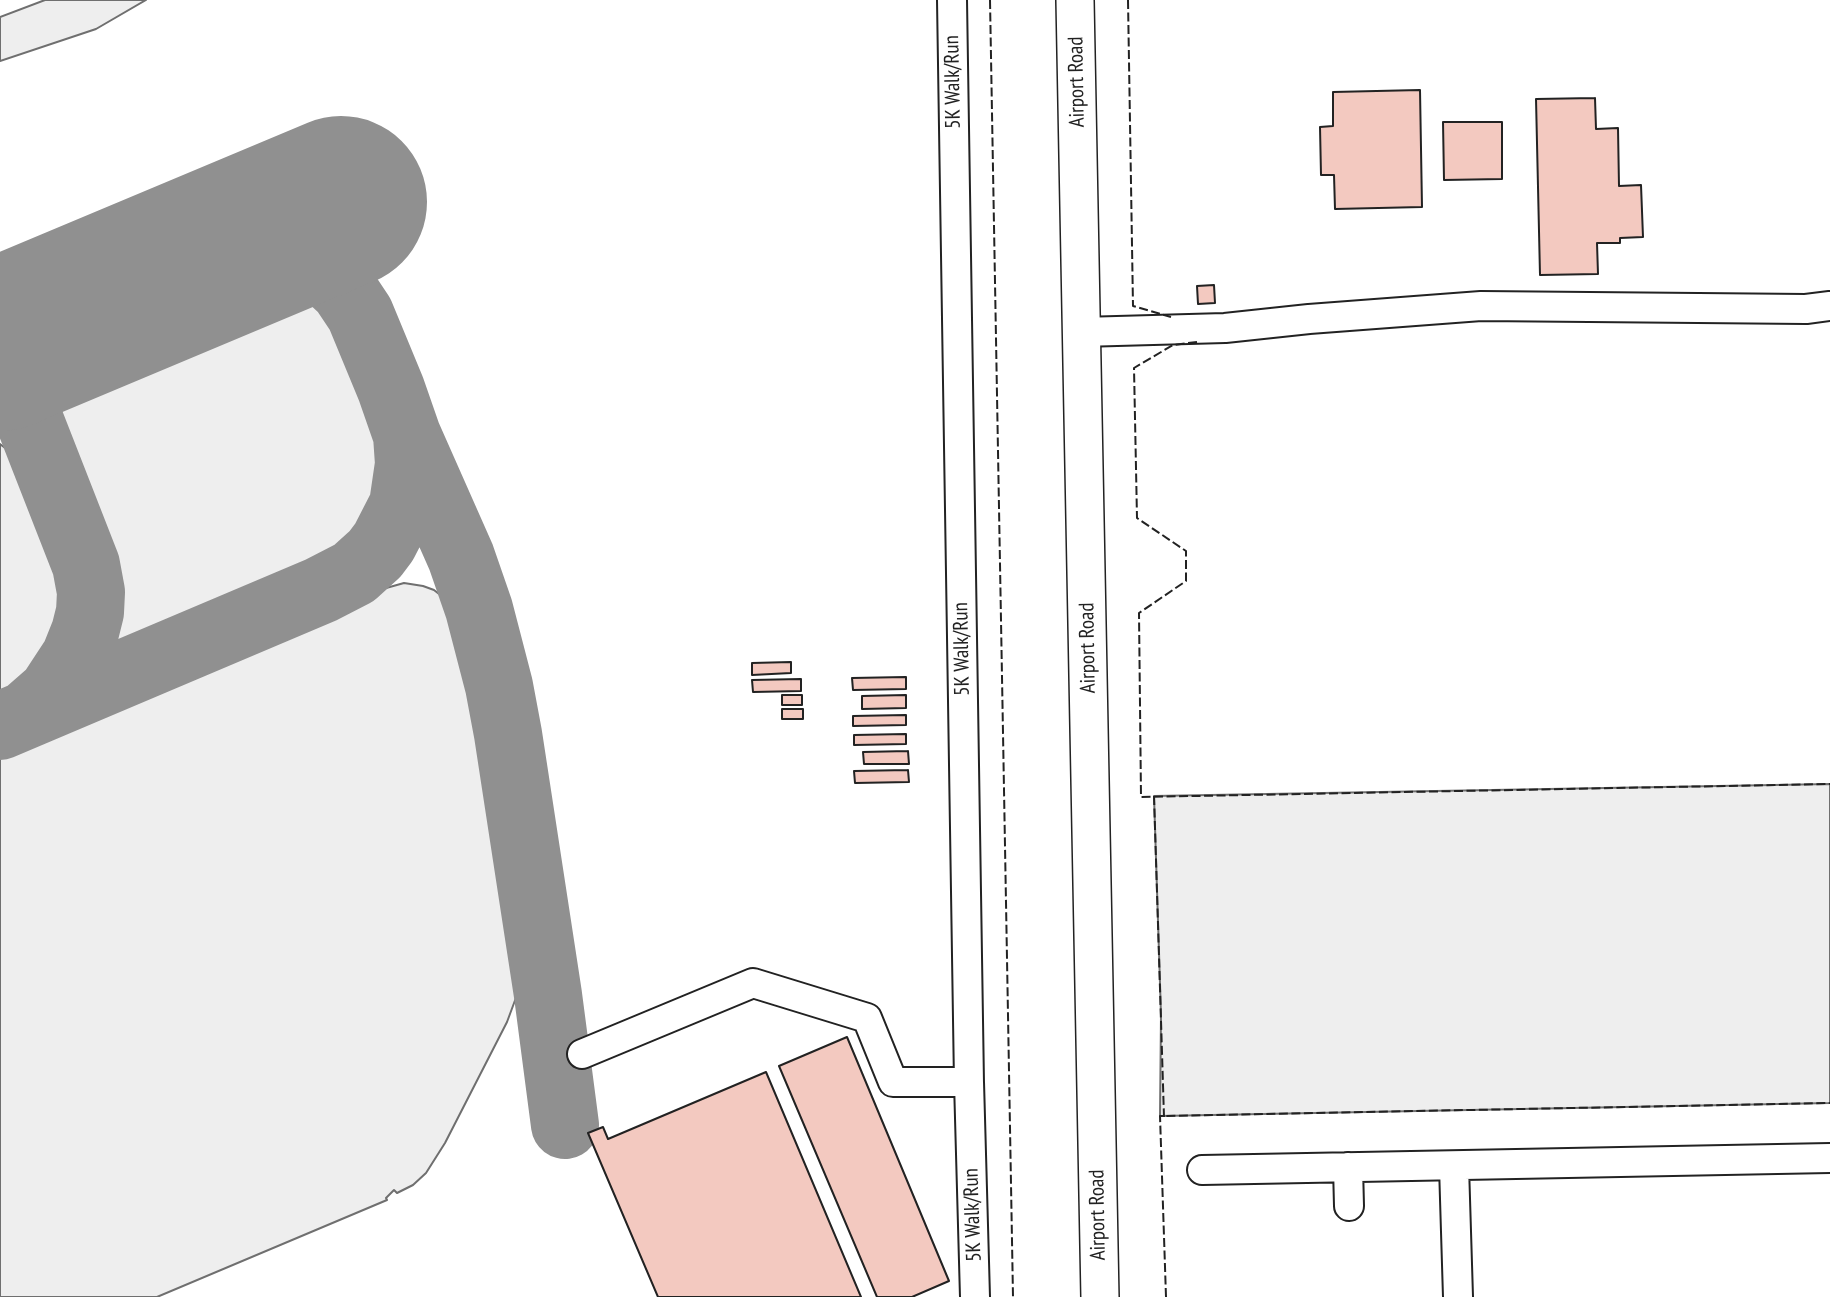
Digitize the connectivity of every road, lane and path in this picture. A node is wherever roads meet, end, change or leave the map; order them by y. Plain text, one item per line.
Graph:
1 (952, 0) edge
2 (1075, 0) edge
3 (1830, 306) edge
4 (1082, 332) junction
5 (582, 1054) dead end
6 (969, 1082) junction
7 (1830, 1158) edge
8 (1454, 1166) junction
9 (1348, 1167) junction
10 (1202, 1170) dead end
11 (1349, 1206) dead end
12 (975, 1297) edge
13 (1100, 1297) edge
14 (1458, 1297) edge

1 - 6 lane, 5K Walk/Run
2 - 4 main road, Airport Road
3 - 4 lane
4 - 13 main road, Airport Road
5 - 6 lane
6 - 12 lane, 5K Walk/Run
7 - 8 lane
8 - 9 lane
8 - 14 lane
9 - 10 lane
9 - 11 lane

